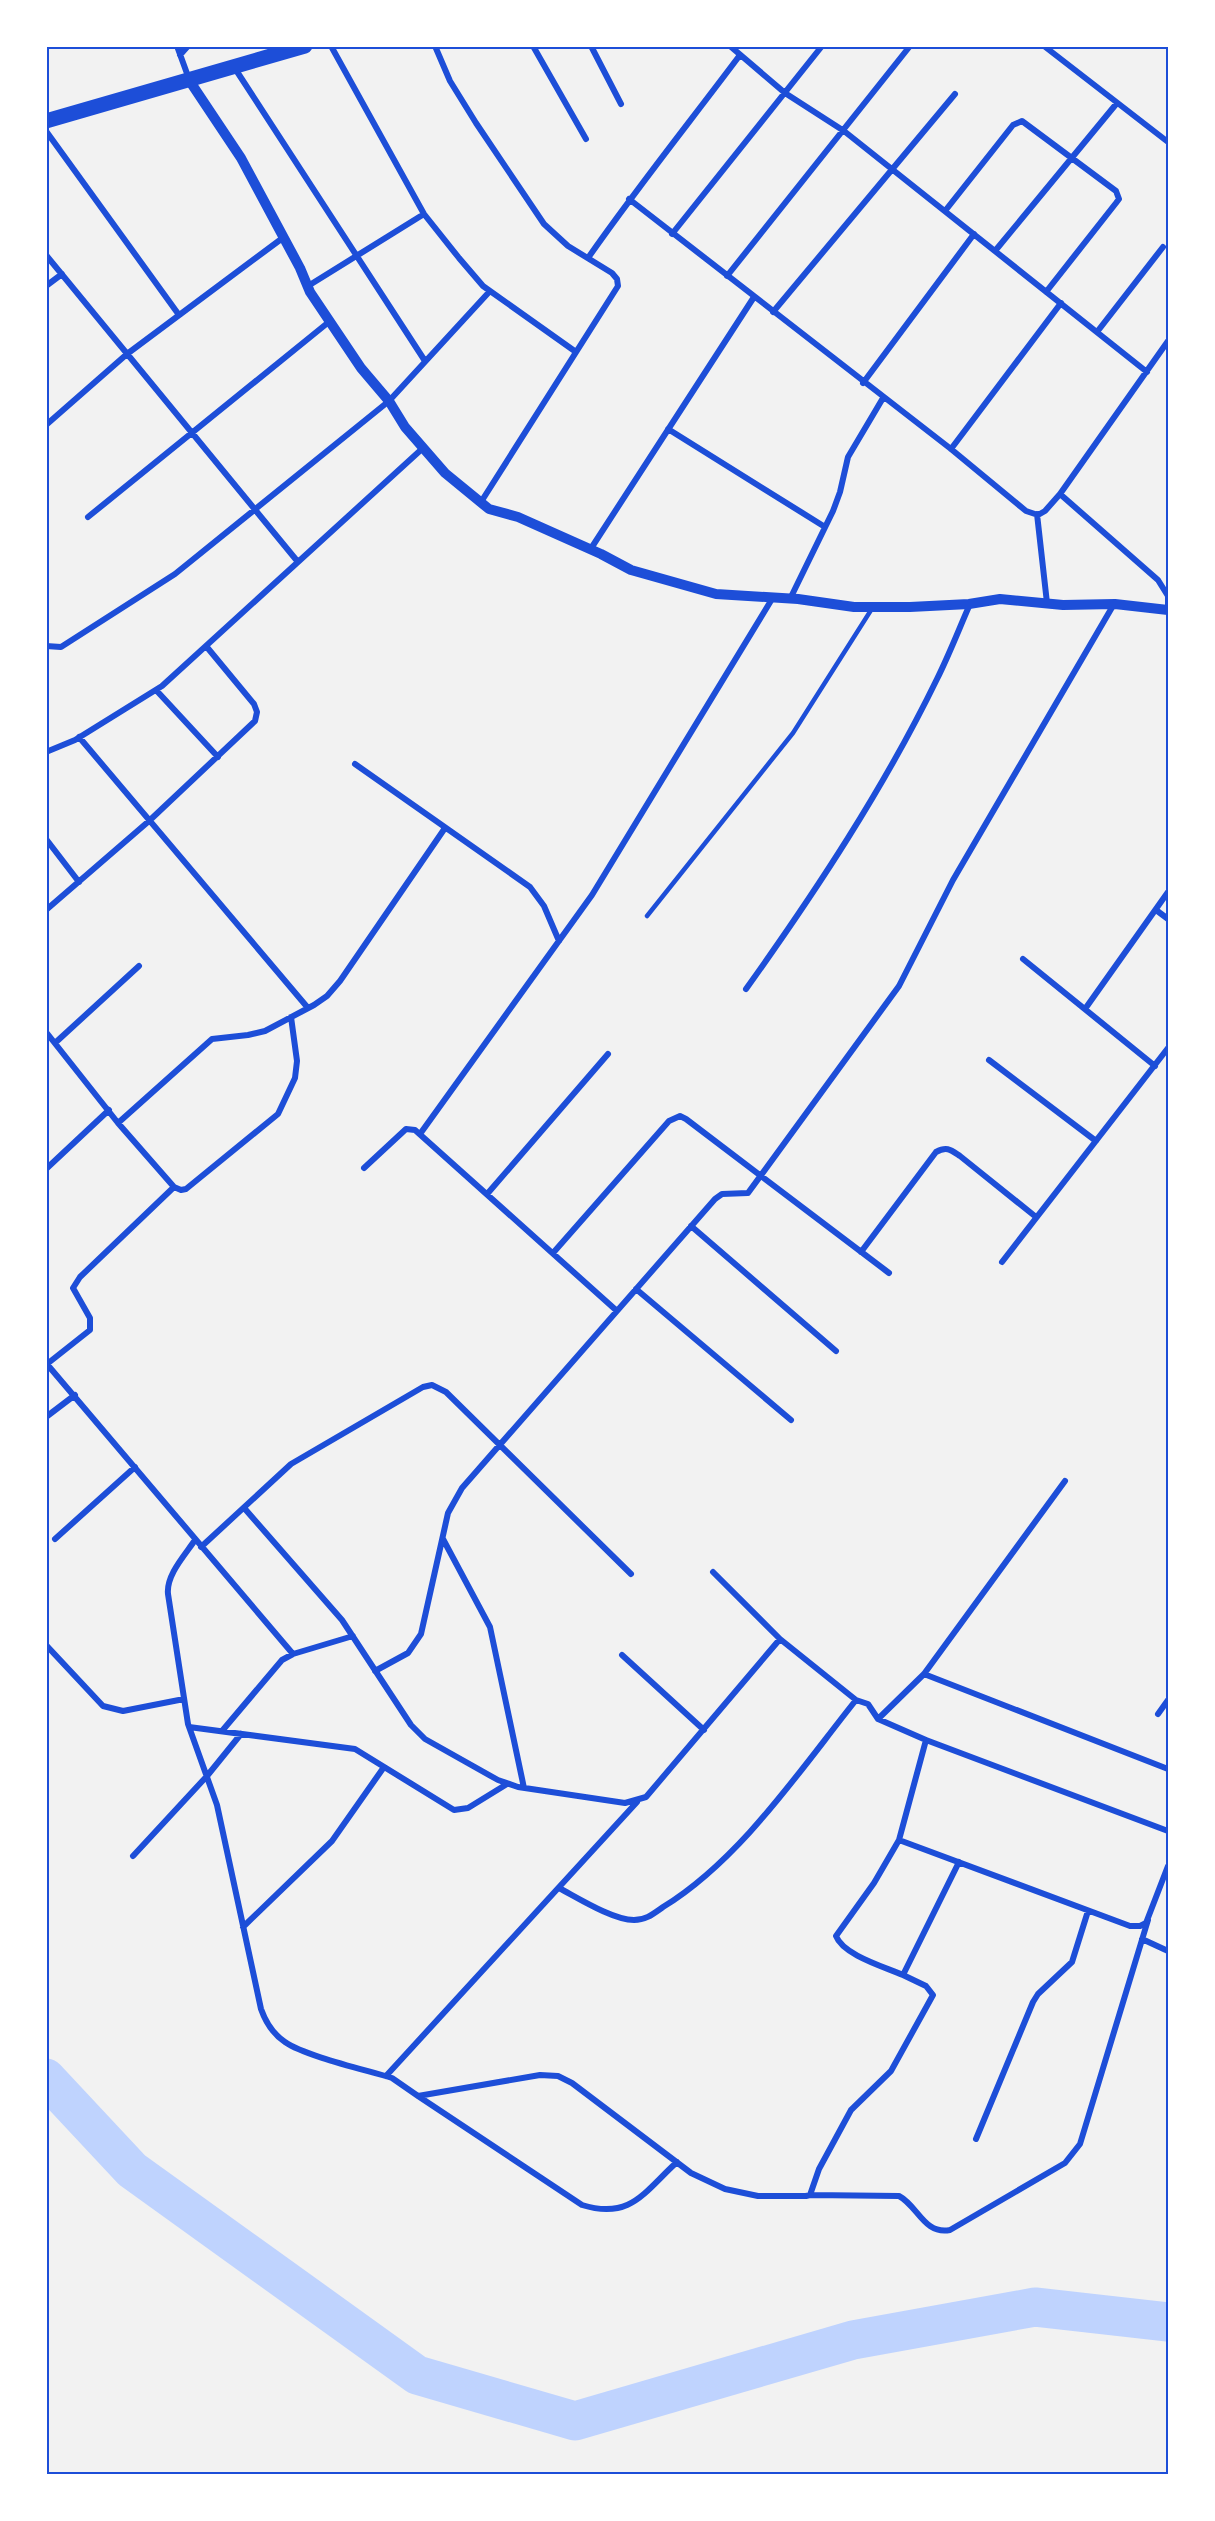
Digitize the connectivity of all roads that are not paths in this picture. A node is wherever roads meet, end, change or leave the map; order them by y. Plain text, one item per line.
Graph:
1 (177, 46) edge
2 (188, 46) edge
3 (305, 46) edge
4 (331, 46) edge
5 (435, 46) edge
6 (533, 46) edge
7 (591, 46) edge
8 (730, 46) edge
9 (822, 46) edge
10 (910, 46) edge
11 (1044, 46) edge
12 (180, 55) junction
13 (740, 55) junction
14 (234, 67) junction
15 (189, 80) junction
16 (785, 93) junction
17 (954, 94) dead end
18 (1117, 103) junction
19 (621, 104) dead end
20 (46, 121) edge
21 (46, 131) edge
22 (844, 131) junction
23 (586, 139) dead end
24 (1168, 142) edge
25 (1072, 157) junction
26 (891, 169) junction
27 (629, 199) junction
28 (945, 212) junction
29 (424, 214) junction
30 (672, 234) junction
31 (974, 234) junction
32 (284, 237) junction
33 (1163, 247) dead end
34 (995, 251) junction
35 (46, 255) edge
36 (356, 258) junction
37 (588, 258) junction
38 (62, 274) junction
39 (727, 276) junction
40 (46, 286) edge
41 (308, 286) junction
42 (490, 291) junction
43 (1046, 292) junction
44 (753, 297) junction
45 (1060, 303) junction
46 (773, 312) junction
47 (179, 315) junction
48 (330, 321) junction
49 (1097, 332) junction
50 (1168, 341) edge
51 (576, 352) junction
52 (127, 354) junction
53 (425, 361) junction
54 (1147, 372) junction
55 (863, 383) junction
56 (883, 398) junction
57 (389, 401) junction
58 (46, 425) edge
59 (668, 429) junction
60 (191, 432) junction
61 (423, 448) junction
62 (951, 449) junction
63 (1060, 494) junction
64 (481, 502) junction
65 (255, 510) junction
66 (1037, 514) junction
67 (88, 517) dead end
68 (825, 527) junction
69 (590, 550) junction
70 (298, 562) junction
71 (772, 599) junction
72 (790, 599) junction
73 (970, 603) junction
74 (1047, 603) junction
75 (1115, 604) junction
76 (873, 607) junction
77 (1168, 609) edge
78 (46, 646) edge
79 (206, 646) junction
80 (156, 690) junction
81 (79, 737) junction
82 (46, 752) edge
83 (218, 757) junction
84 (355, 764) dead end
85 (149, 821) junction
86 (445, 828) junction
87 (46, 839) edge
88 (79, 882) junction
89 (1168, 892) edge
90 (46, 910) edge
91 (1156, 910) junction
92 (647, 916) dead end
93 (1168, 919) edge
94 (558, 941) junction
95 (1023, 959) dead end
96 (139, 966) dead end
97 (746, 989) dead end
98 (308, 1008) junction
99 (1085, 1009) junction
100 (291, 1017) junction
101 (46, 1032) edge
102 (55, 1043) junction
103 (1168, 1048) edge
104 (608, 1054) dead end
105 (989, 1060) dead end
106 (1155, 1066) junction
107 (108, 1110) junction
108 (118, 1123) junction
109 (420, 1134) junction
110 (1096, 1141) junction
111 (364, 1168) dead end
112 (46, 1169) edge
113 (761, 1175) junction
114 (174, 1187) junction
115 (488, 1193) junction
116 (1036, 1217) junction
117 (691, 1226) junction
118 (861, 1252) junction
119 (553, 1253) junction
120 (1002, 1262) dead end
121 (889, 1273) dead end
122 (636, 1289) junction
123 (617, 1311) junction
124 (836, 1351) dead end
125 (47, 1364) edge
126 (75, 1395) junction
127 (46, 1417) edge
128 (791, 1420) dead end
129 (501, 1444) junction
130 (135, 1467) junction
131 (1065, 1482) dead end
132 (245, 1509) junction
133 (55, 1539) dead end
134 (443, 1539) junction
135 (195, 1540) junction
136 (201, 1547) junction
137 (713, 1572) dead end
138 (631, 1574) dead end
139 (353, 1636) junction
140 (780, 1639) junction
141 (46, 1645) edge
142 (293, 1654) junction
143 (622, 1655) dead end
144 (375, 1671) junction
145 (924, 1674) junction
146 (184, 1700) junction
147 (856, 1700) junction
148 (1168, 1700) edge
149 (1158, 1714) dead end
150 (878, 1719) junction
151 (189, 1727) junction
152 (704, 1730) junction
153 (222, 1731) junction
154 (241, 1734) junction
155 (927, 1740) junction
156 (384, 1767) junction
157 (1168, 1769) edge
158 (207, 1776) junction
159 (507, 1784) junction
160 (524, 1788) junction
161 (638, 1801) junction
162 (1168, 1831) edge
163 (899, 1840) junction
164 (133, 1856) dead end
165 (959, 1862) junction
166 (1168, 1866) edge
167 (559, 1888) junction
168 (1088, 1911) junction
169 (1148, 1920) junction
170 (243, 1926) junction
171 (1142, 1939) junction
172 (1168, 1951) edge
173 (903, 1975) junction
174 (387, 2076) junction
175 (418, 2096) junction
176 (976, 2139) dead end
177 (677, 2162) junction
178 (810, 2195) junction

1 - 12 street
2 - 12 street
3 - 14 main road
4 - 29 street
5 - 37 street
6 - 23 street
7 - 19 street
8 - 13 street
9 - 16 street
10 - 22 street
11 - 18 street
12 - 15 street
13 - 16 street
13 - 27 street
14 - 15 main road
14 - 36 street
15 - 20 main road
15 - 32 street
16 - 22 street
16 - 30 street
17 - 26 street
18 - 24 street
18 - 25 street
21 - 47 street
22 - 26 street
22 - 39 street
25 - 28 street
25 - 34 street
25 - 43 street
26 - 28 street
26 - 46 street
27 - 30 street
27 - 37 street
28 - 31 street
29 - 36 street
29 - 42 street
30 - 39 street
31 - 34 street
31 - 55 street
32 - 41 street
32 - 47 street
33 - 49 street
34 - 43 street
35 - 38 street
36 - 41 street
36 - 53 street
37 - 51 street
38 - 40 street
38 - 52 street
39 - 44 street
41 - 48 street
42 - 51 street
42 - 53 street
43 - 45 street
44 - 46 street
44 - 59 street
45 - 49 street
45 - 62 street
46 - 55 street
47 - 52 street
48 - 57 street
48 - 60 street
49 - 54 street
50 - 54 street
51 - 64 street
52 - 58 street
52 - 60 street
53 - 57 street
54 - 63 street
55 - 56 street
56 - 62 street
56 - 68 street
57 - 61 street
57 - 65 street
59 - 68 street
59 - 69 street
60 - 65 street
60 - 67 street
61 - 64 street
61 - 70 street
62 - 66 street
63 - 66 street
63 - 77 street
64 - 69 street
65 - 70 street
65 - 78 street
66 - 74 street
68 - 72 street
69 - 71 street
70 - 79 street
71 - 72 street
71 - 94 street
72 - 76 street
73 - 74 street
73 - 76 street
73 - 97 street
74 - 75 street
75 - 77 street
75 - 113 street
76 - 92 lane
79 - 80 street
79 - 83 street
80 - 81 street
80 - 83 street
81 - 82 street
81 - 85 street
83 - 85 street
84 - 86 street
85 - 88 street
85 - 98 street
86 - 94 street
86 - 98 street
87 - 88 street
88 - 90 street
89 - 91 street
91 - 93 street
91 - 99 street
94 - 109 street
95 - 99 street
96 - 102 street
98 - 100 street
99 - 106 street
100 - 108 street
100 - 114 street
101 - 102 street
102 - 107 street
103 - 106 street
104 - 115 street
105 - 110 street
106 - 110 street
107 - 108 street
107 - 112 street
108 - 114 street
109 - 111 street
109 - 115 street
110 - 116 street
113 - 117 street
113 - 118 street
113 - 119 street
114 - 125 street
115 - 119 street
116 - 118 street
116 - 120 street
117 - 122 street
117 - 124 street
118 - 121 street
119 - 123 street
122 - 123 street
122 - 128 street
123 - 129 street
125 - 126 street
126 - 127 street
126 - 130 street
129 - 132 street
129 - 134 street
129 - 138 street
130 - 133 street
130 - 135 street
131 - 145 street
132 - 136 street
132 - 139 street
134 - 144 street
134 - 160 street
135 - 136 street
135 - 146 street
136 - 142 street
137 - 140 street
139 - 142 street
139 - 144 street
140 - 147 street
140 - 152 street
141 - 146 street
142 - 153 street
143 - 152 street
144 - 159 street
145 - 150 street
145 - 157 street
146 - 151 street
147 - 150 street
147 - 167 street
148 - 149 street
150 - 155 street
151 - 153 street
151 - 158 street
152 - 161 street
153 - 154 street
154 - 156 street
154 - 158 street
155 - 162 street
155 - 163 street
156 - 159 street
156 - 170 street
158 - 164 street
158 - 170 street
159 - 160 street
160 - 161 street
161 - 167 street
163 - 165 street
163 - 173 street
165 - 168 street
165 - 173 street
166 - 169 street
167 - 174 street
168 - 169 street
168 - 176 street
169 - 171 street
170 - 174 street
171 - 172 street
171 - 178 street
173 - 178 street
174 - 175 street
175 - 177 street
175 - 177 street
177 - 178 street

